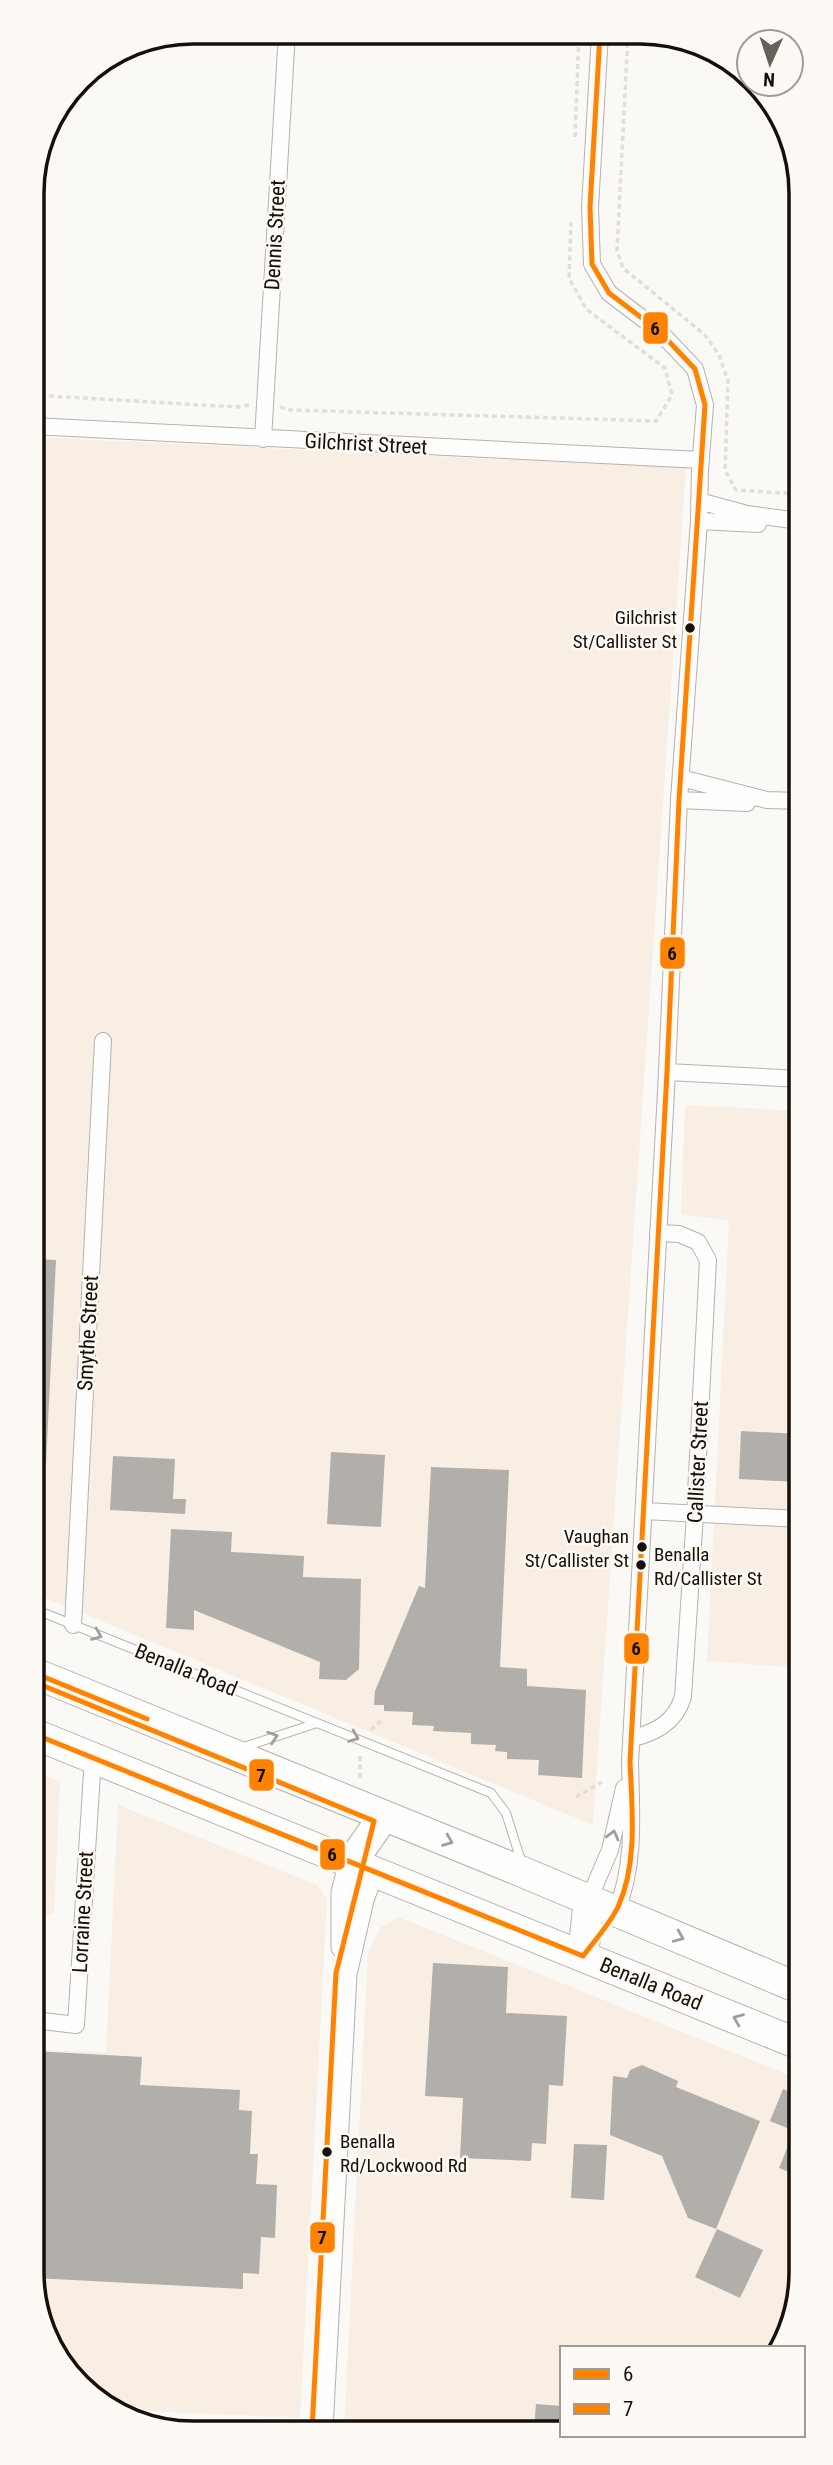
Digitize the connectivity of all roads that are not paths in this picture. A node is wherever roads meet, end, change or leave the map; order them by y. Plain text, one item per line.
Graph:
1 (286, 44) edge
2 (599, 44) edge
3 (44, 427) edge
4 (263, 439) junction
5 (701, 460) junction
6 (699, 501) junction
7 (699, 520) junction
8 (789, 520) edge
9 (789, 523) edge
10 (681, 778) junction
11 (679, 800) junction
12 (767, 800) junction
13 (789, 801) edge
14 (103, 1041) dead end
15 (667, 1072) junction
16 (789, 1078) edge
17 (659, 1233) junction
18 (644, 1511) junction
19 (695, 1514) junction
20 (789, 1518) edge
21 (44, 1613) edge
22 (73, 1625) junction
23 (44, 1677) edge
24 (317, 1723) junction
25 (44, 1738) edge
26 (631, 1739) junction
27 (228, 1752) junction
28 (93, 1758) junction
29 (630, 1762) junction
30 (384, 1816) junction
31 (361, 1867) junction
32 (525, 1873) junction
33 (589, 1899) junction
34 (616, 1910) junction
35 (583, 1956) junction
36 (789, 1984) edge
37 (44, 2021) edge
38 (789, 2040) edge
39 (321, 2421) edge

1 - 4 street, Dennis Street
2 - 5 street
3 - 4 street, Gilchrist Street
4 - 5 street, Gilchrist Street
5 - 6 street
6 - 7 street
6 - 8 street
7 - 9 street
7 - 10 street
10 - 11 street
10 - 12 street
11 - 12 street
11 - 15 street
12 - 13 street
14 - 22 street, Smythe Street
15 - 16 street
15 - 17 street
17 - 18 street
17 - 19 street, Callister Street
18 - 19 street
18 - 26 street
19 - 20 street
19 - 26 street, Callister Street
21 - 22 lane, Benalla Road
22 -> 24 lane, Benalla Road
23 - 27 highway
27 -> 24 lane
24 -> 32 lane, Benalla Road
25 - 28 highway, Benalla Road
26 - 29 street
27 - 30 highway
28 - 31 highway, Benalla Road
28 - 37 street, Lorraine Street
33 -> 29 street
29 - 34 street
30 - 31 highway
30 -> 32 highway
31 - 35 highway, Benalla Road
31 - 39 street
32 - 33 highway
33 - 34 highway
33 - 35 highway
34 - 35 highway
34 -> 36 highway
38 -> 35 highway, Benalla Road

